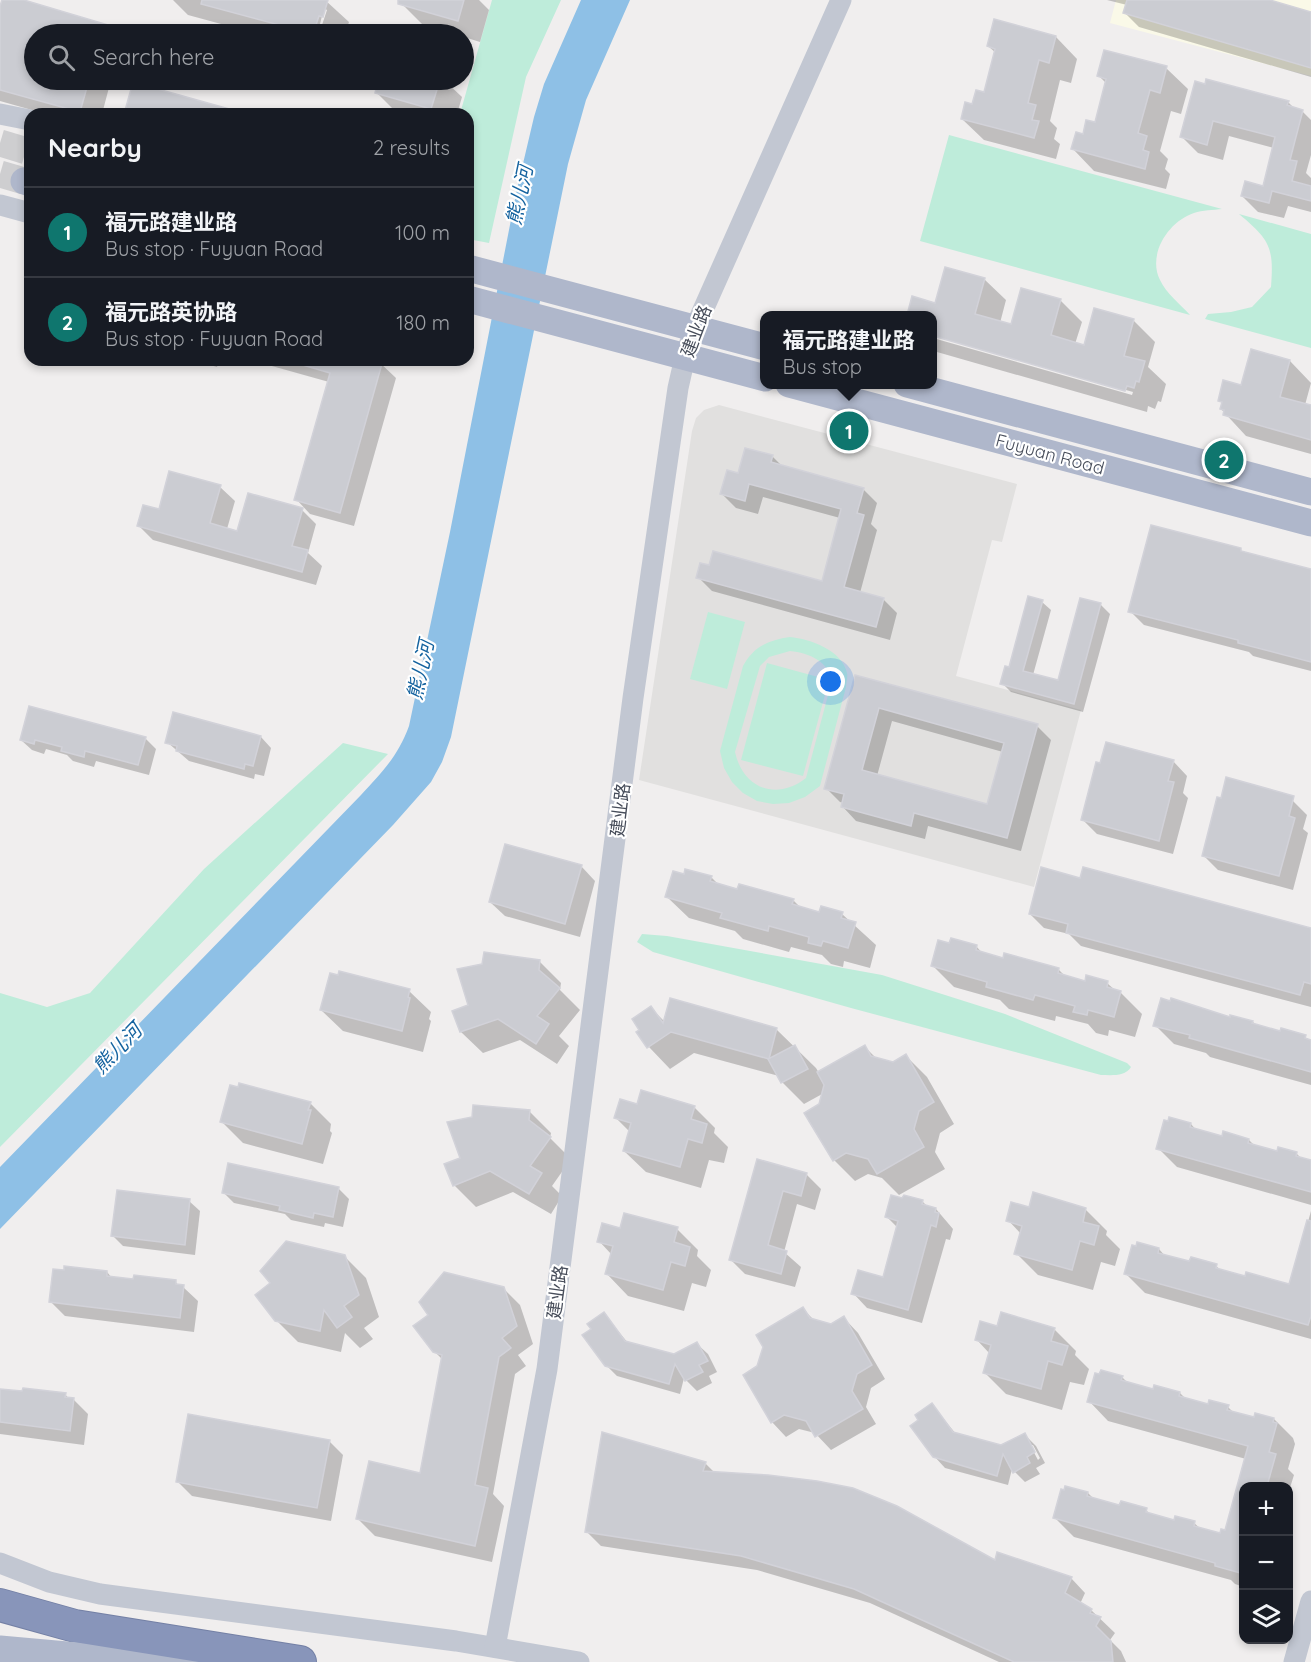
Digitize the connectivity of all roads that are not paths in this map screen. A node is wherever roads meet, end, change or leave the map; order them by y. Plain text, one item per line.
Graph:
1 (841, 0) edge
2 (0, 114) edge
3 (24, 119) edge
4 (0, 205) edge
5 (24, 211) edge
6 (480, 270) edge
7 (475, 302) edge
8 (695, 328) junction
9 (760, 346) edge
10 (685, 357) junction
11 (760, 377) edge
12 (808, 389) edge
13 (926, 389) edge
14 (1311, 492) edge
15 (1311, 523) edge
16 (0, 1563) edge
17 (1311, 1601) edge
18 (0, 1605) edge
19 (495, 1647) junction
20 (0, 1648) edge
21 (190, 1662) edge
22 (300, 1662) edge
23 (579, 1662) edge
24 (1294, 1662) edge

1 - 8 street, 建业路
2 - 3 street
4 - 5 street
6 - 8 main road
7 - 10 main road
8 - 9 main road
8 - 10 street, 建业路
10 - 11 main road
10 - 19 street, 建业路
12 - 15 main road, Fuyuan Road
13 - 14 main road, Fuyuan Road
16 - 19 street
17 - 24 street
18 - 22 highway
19 - 23 street
20 - 21 main road

